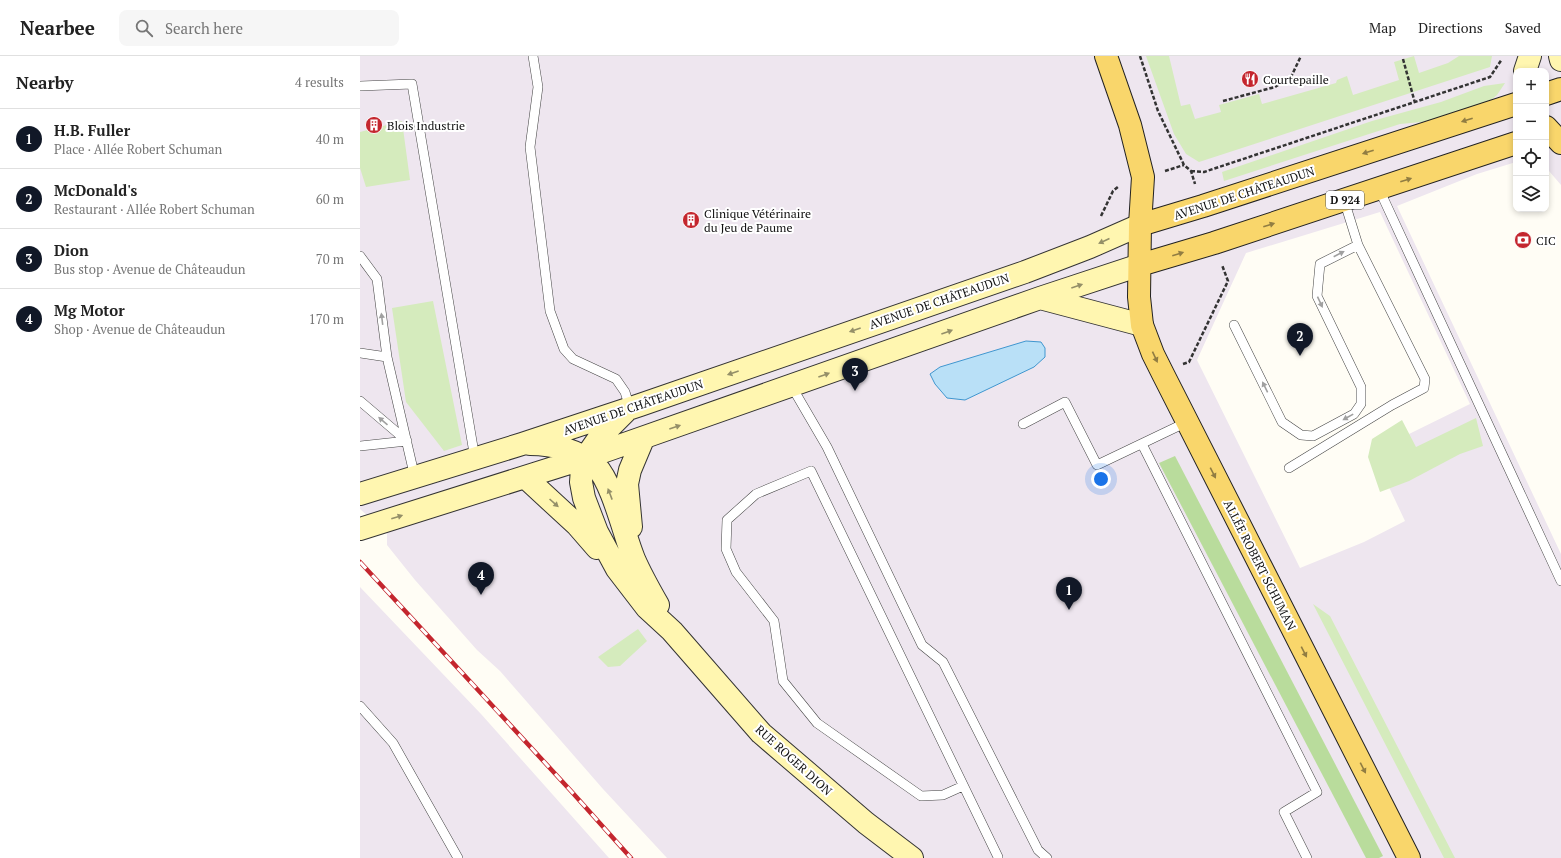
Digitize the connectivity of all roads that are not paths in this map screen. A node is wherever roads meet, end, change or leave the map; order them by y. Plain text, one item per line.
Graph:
1 (533, 56) edge
2 (1106, 56) edge
3 (1530, 56) edge
4 (1560, 56) edge
5 (1561, 60) edge
6 (1526, 68) edge
7 (360, 86) edge
8 (1561, 89) edge
9 (1549, 93) edge
10 (1513, 104) edge
11 (1513, 144) edge
12 (1379, 189) junction
13 (1344, 200) junction
14 (1140, 225) junction
15 (1358, 245) junction
16 (360, 256) edge
17 (1140, 265) junction
18 (1040, 298) junction
19 (1142, 325) junction
20 (1234, 325) dead end
21 (360, 353) edge
22 (387, 357) junction
23 (792, 387) junction
24 (360, 401) edge
25 (630, 408) junction
26 (1187, 422) junction
27 (1023, 424) dead end
28 (643, 439) junction
29 (407, 441) junction
30 (522, 444) junction
31 (1142, 444) junction
32 (360, 446) edge
33 (585, 458) junction
34 (475, 459) junction
35 (1289, 468) dead end
36 (525, 477) junction
37 (415, 478) junction
38 (360, 494) edge
39 (360, 529) edge
40 (626, 565) junction
41 (1561, 580) edge
42 (360, 706) edge
43 (963, 786) junction
44 (458, 858) edge
45 (912, 858) edge
46 (998, 858) edge
47 (1047, 858) edge
48 (1307, 858) edge
49 (1409, 858) edge

1 - 25 lane
2 - 14 main road, ALLÉE ROBERT SCHUMAN
3 - 6 main road
4 - 5 main road
7 - 34 lane
8 - 9 main road
10 -> 14 main road, AVENUE DE CHÂTEAUDUN
12 -> 11 main road, D 924
12 - 13 main road, D 924
12 - 41 lane
13 - 15 lane
17 -> 13 main road, D 924
14 - 17 main road, ALLÉE ROBERT SCHUMAN
14 -> 25 main road, AVENUE DE CHÂTEAUDUN
15 - 20 lane
15 - 35 lane
22 -> 16 lane
18 -> 17 main road, D 924
17 - 19 main road, ALLÉE ROBERT SCHUMAN
18 - 19 main road
23 -> 18 main road, D 924
19 -> 26 main road, ALLÉE ROBERT SCHUMAN
21 - 22 lane
22 - 29 lane
28 -> 23 main road, D 924
23 - 47 lane
29 -> 24 lane
25 - 30 main road, AVENUE DE CHÂTEAUDUN
25 - 33 main road
26 - 31 lane
26 -> 49 main road, ALLÉE ROBERT SCHUMAN
27 - 31 lane
28 - 33 main road, D 924
28 - 40 main road
29 - 32 lane
29 - 37 lane
30 - 33 main road, RUE ROGER DION
30 - 34 main road, AVENUE DE CHÂTEAUDUN
31 - 48 lane
33 - 36 main road, D 924
33 - 40 main road, RUE ROGER DION
34 - 37 main road, AVENUE DE CHÂTEAUDUN
39 -> 36 main road, D 924
36 -> 40 main road
37 - 38 main road, AVENUE DE CHÂTEAUDUN
40 - 45 main road, RUE ROGER DION
42 - 44 lane
43 - 43 lane
43 - 46 lane

